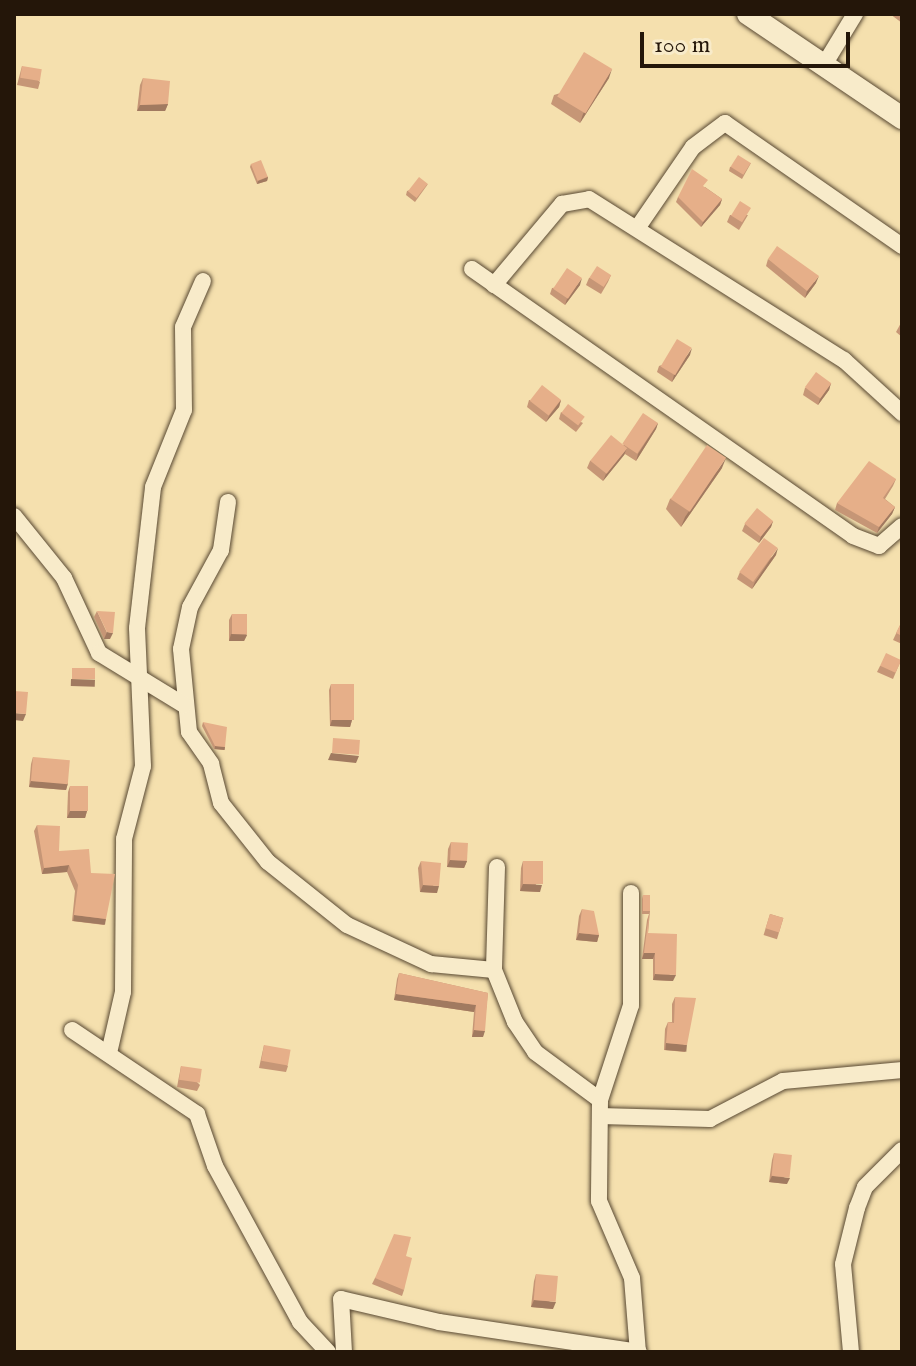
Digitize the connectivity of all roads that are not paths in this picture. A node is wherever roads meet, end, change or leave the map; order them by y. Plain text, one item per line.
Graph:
1 (748, 14) edge
2 (855, 14) edge
3 (824, 65) junction
4 (902, 118) edge
5 (638, 227) junction
6 (902, 246) edge
7 (472, 269) dead end
8 (203, 281) dead end
9 (494, 285) junction
10 (902, 413) edge
11 (228, 502) dead end
12 (14, 516) edge
13 (902, 526) edge
14 (139, 680) junction
15 (184, 705) junction
16 (497, 867) dead end
17 (631, 893) dead end
18 (494, 970) junction
19 (72, 1030) dead end
20 (109, 1053) junction
21 (902, 1070) edge
22 (600, 1108) junction
23 (902, 1150) edge
24 (328, 1352) edge
25 (344, 1352) edge
26 (638, 1352) edge
27 (851, 1352) edge

1 - 3 street
2 - 3 street
3 - 4 street
5 - 6 street
5 - 9 street
5 - 10 street
7 - 9 street
8 - 14 street
9 - 13 street
11 - 15 street
12 - 14 street
14 - 15 street
14 - 20 street
15 - 18 street
16 - 18 street
17 - 22 street
18 - 22 street
19 - 20 street
20 - 24 street
21 - 22 street
22 - 26 street
23 - 27 street
25 - 26 street

